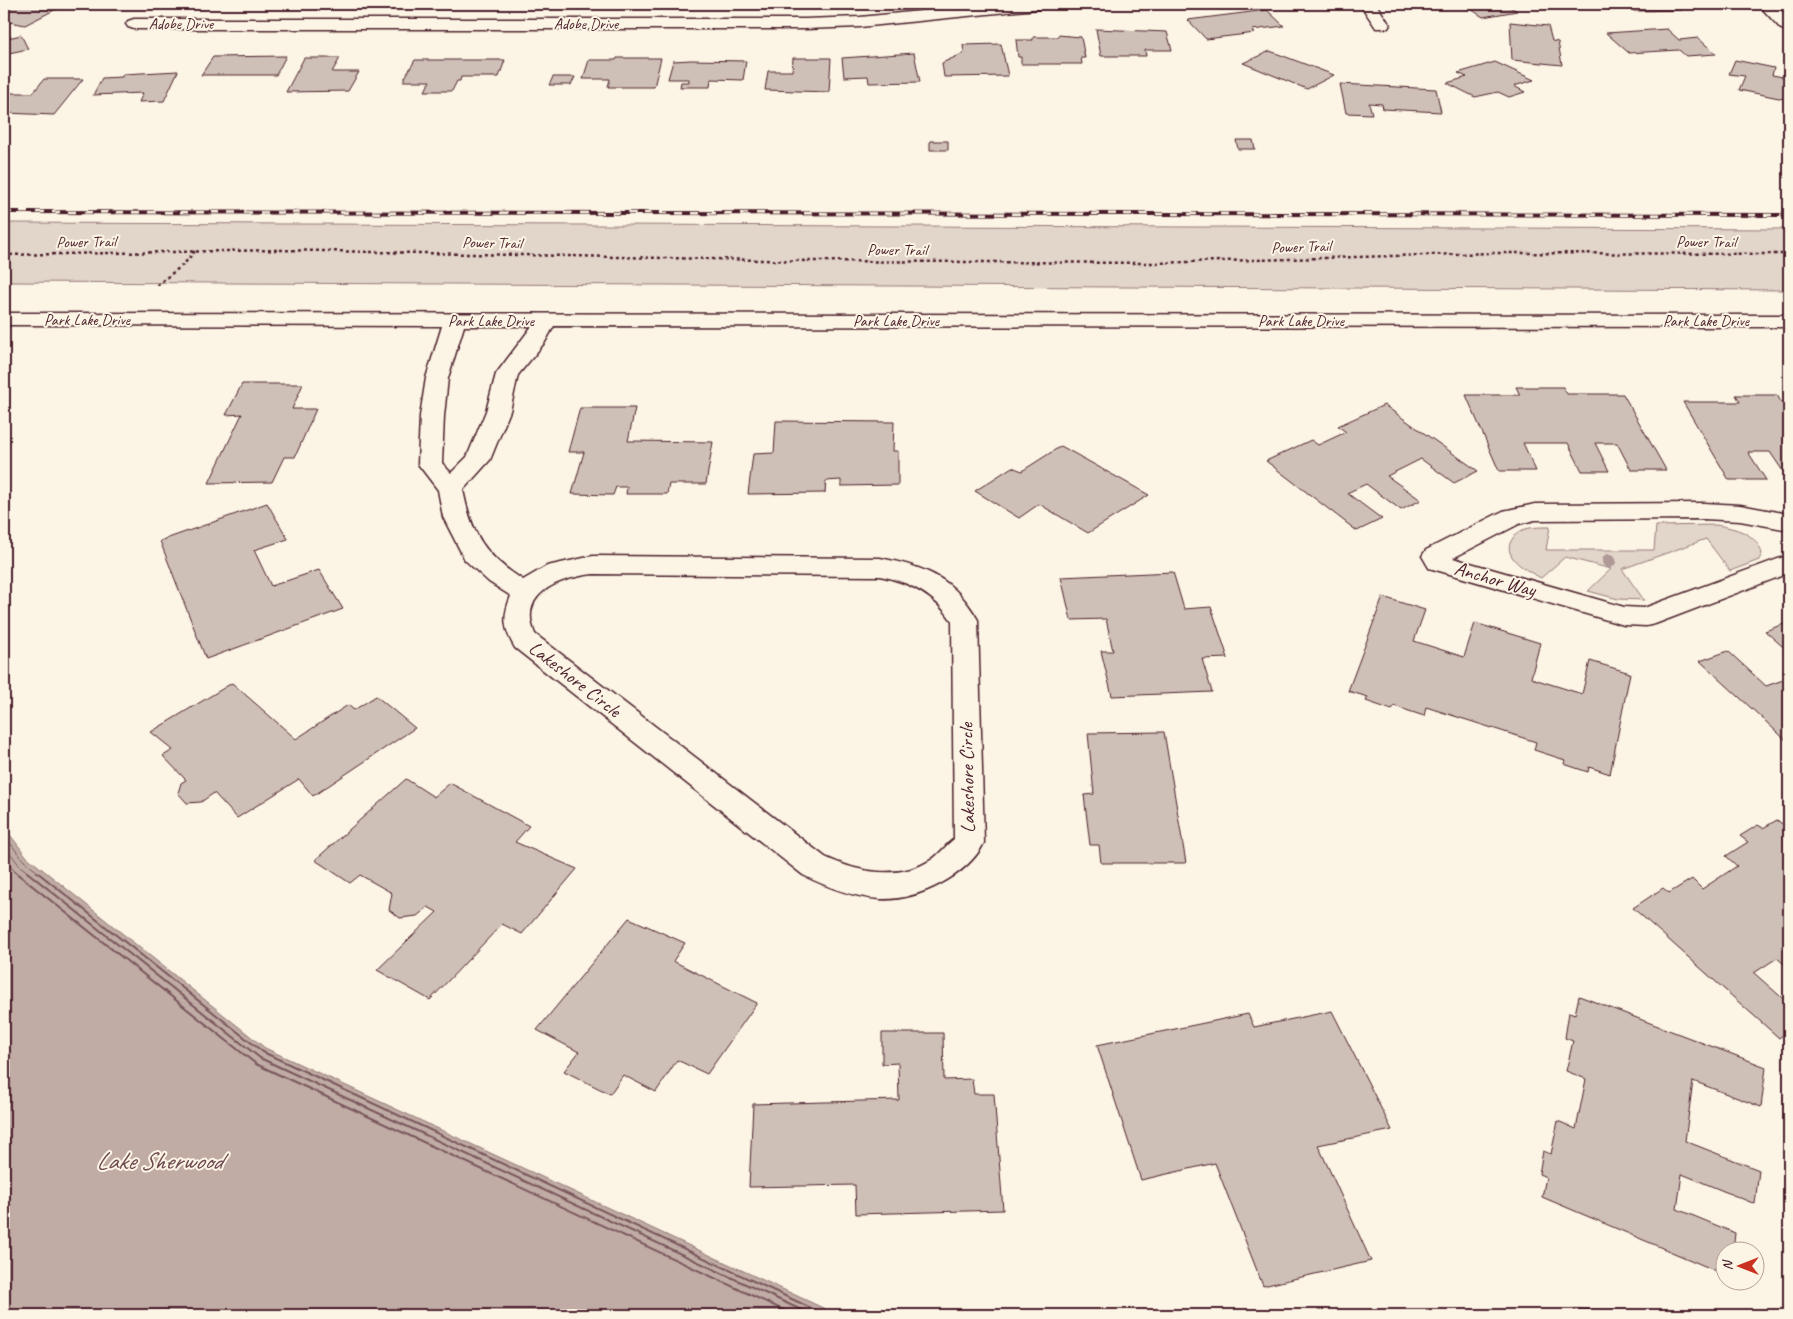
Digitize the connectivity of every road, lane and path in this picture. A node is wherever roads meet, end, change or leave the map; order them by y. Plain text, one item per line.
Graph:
1 (1037, 4) edge
2 (1368, 4) edge
3 (1766, 4) edge
4 (145, 10) dead end
5 (1382, 25) dead end
6 (1787, 26) dead end
7 (4, 254) edge
8 (1789, 254) edge
9 (4, 319) edge
10 (455, 320) junction
11 (546, 321) junction
12 (1789, 321) edge
13 (450, 488) junction
14 (1789, 522) edge
15 (1789, 564) edge
16 (525, 593) junction

1 - 4 street, Adobe Drive
2 - 5 street
3 - 6 street
7 - 8 path, Power Trail
9 - 10 street, Park Lake Drive
10 - 11 street, Park Lake Drive
10 - 13 street
11 - 12 street, Park Lake Drive
11 - 13 street
13 - 16 street
14 - 15 street, Anchor Way
16 - 16 street, Lakeshore Circle

